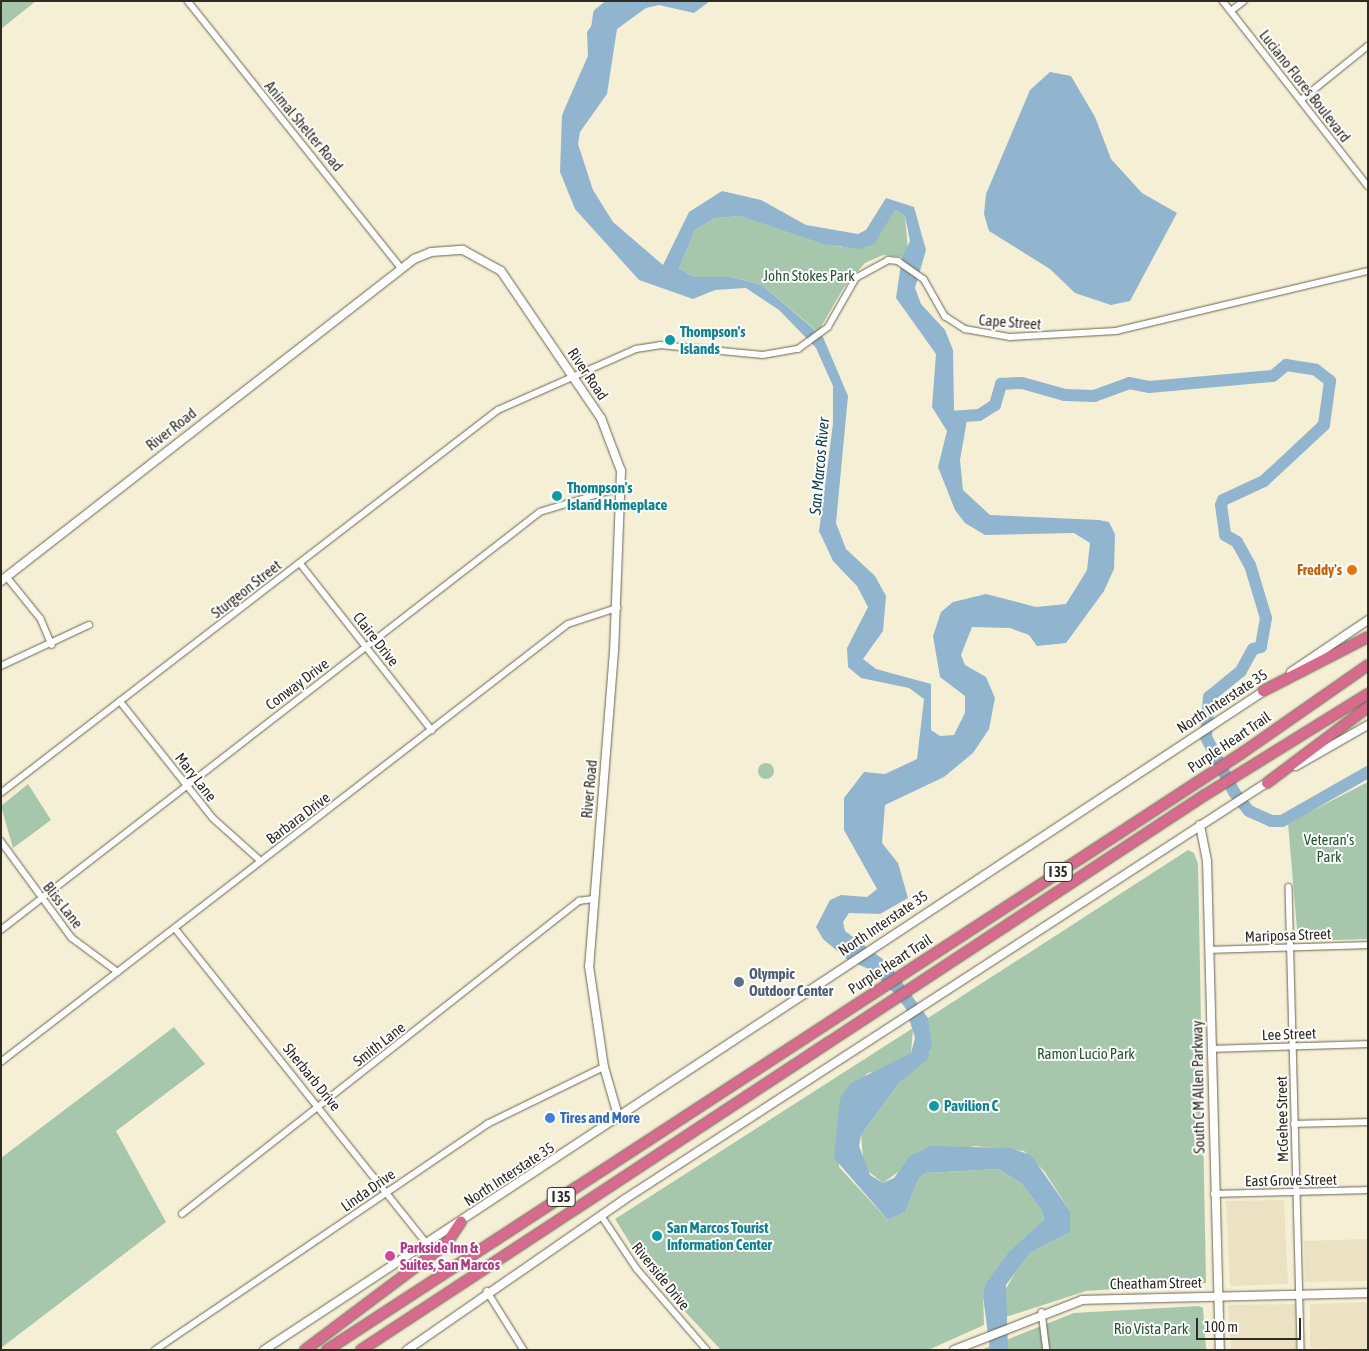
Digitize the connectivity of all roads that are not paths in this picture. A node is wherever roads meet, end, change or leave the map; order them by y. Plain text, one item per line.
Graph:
1 (188, 1) edge
2 (1223, 1) edge
3 (1244, 1) edge
4 (1231, 11) junction
5 (1368, 46) edge
6 (1301, 100) junction
7 (1368, 186) edge
8 (401, 268) junction
9 (1368, 271) edge
10 (575, 379) junction
11 (622, 487) junction
12 (300, 563) junction
13 (4, 579) edge
14 (617, 608) junction
15 (1368, 620) edge
16 (89, 625) dead end
17 (1368, 637) edge
18 (52, 645) junction
19 (366, 647) junction
20 (1368, 665) edge
21 (1, 666) edge
22 (1264, 691) junction
23 (1368, 694) edge
24 (120, 701) junction
25 (1368, 706) edge
26 (1368, 725) edge
27 (432, 730) junction
28 (186, 784) junction
29 (1266, 784) junction
30 (1, 794) edge
31 (1200, 825) junction
32 (1, 841) edge
33 (261, 861) junction
34 (1289, 888) dead end
35 (42, 899) junction
36 (594, 899) junction
37 (175, 928) junction
38 (1, 930) edge
39 (1368, 945) edge
40 (1290, 948) junction
41 (1209, 950) junction
42 (118, 972) junction
43 (1368, 1044) edge
44 (1293, 1046) junction
45 (1212, 1049) junction
46 (1, 1062) edge
47 (604, 1067) junction
48 (320, 1106) junction
49 (619, 1119) junction
50 (1368, 1122) edge
51 (1294, 1124) junction
52 (1368, 1190) edge
53 (388, 1191) junction
54 (1296, 1192) junction
55 (1214, 1194) junction
56 (182, 1214) dead end
57 (601, 1215) junction
58 (461, 1222) junction
59 (427, 1244) junction
60 (487, 1291) junction
61 (1368, 1293) edge
62 (1298, 1294) junction
63 (1216, 1296) junction
64 (1042, 1312) junction
65 (155, 1350) edge
66 (264, 1350) edge
67 (305, 1350) edge
68 (327, 1350) edge
69 (361, 1350) edge
70 (406, 1350) edge
71 (524, 1350) edge
72 (707, 1350) edge
73 (954, 1350) edge
74 (1047, 1350) edge
75 (1220, 1350) edge
76 (1301, 1350) edge

1 - 8 street, Animal Shelter Road
2 - 4 street, Luciano Flores Boulevard
3 - 4 street
4 - 6 street, Luciano Flores Boulevard
5 - 6 street
6 - 7 street, Luciano Flores Boulevard
8 - 10 main road, River Road
8 - 13 main road, River Road
9 - 10 street, Cape Street
10 - 11 main road, River Road
10 - 12 street, Sturgeon Street
11 - 14 main road, River Road
11 - 19 street, Conway Drive
12 - 19 street, Claire Drive
12 - 24 street, Sturgeon Street
13 - 18 street
14 - 27 street, Barbara Drive
14 - 36 main road, River Road
15 - 22 main road, North Interstate 35
16 - 18 street
17 - 22 highway
18 - 21 street
19 - 27 street, Claire Drive
19 - 28 street, Conway Drive
20 - 68 highway, Purple Heart Trail / I 35
22 - 49 main road, North Interstate 35
23 - 69 highway, Purple Heart Trail / I 35
24 - 28 street, Mary Lane
24 - 30 street, Sturgeon Street
25 - 29 highway
26 - 29 main road
27 - 33 street, Barbara Drive
28 - 33 street, Mary Lane
28 - 35 street, Conway Drive
29 - 31 main road
31 - 41 main road, South C M Allen Parkway
31 - 57 main road
32 - 35 street, Bliss Lane
33 - 37 street, Barbara Drive
34 - 40 street, McGehee Street
35 - 38 street, Conway Drive
35 - 42 street, Bliss Lane
36 - 47 main road, River Road
36 - 48 street, Smith Lane
37 - 42 street, Barbara Drive
37 - 48 street, Sherbarb Drive
39 - 40 street, Mariposa Street
40 - 41 street, Mariposa Street
40 - 44 street, McGehee Street
41 - 45 main road, South C M Allen Parkway
42 - 46 street, Barbara Drive
43 - 44 street, Lee Street
44 - 45 street, Lee Street
44 - 51 street, McGehee Street
45 - 55 main road, South C M Allen Parkway
47 - 49 main road, River Road
47 - 53 street, Linda Drive
48 - 53 street, Sherbarb Drive
48 - 56 street, Smith Lane
49 - 58 main road, North Interstate 35
50 - 51 street
51 - 54 street, McGehee Street
52 - 54 street, East Grove Street
53 - 59 street, Sherbarb Drive
53 - 65 street, Linda Drive
54 - 55 street, East Grove Street
54 - 62 street, McGehee Street
55 - 63 main road, South C M Allen Parkway
57 - 60 main road
57 - 72 street, Riverside Drive
58 - 59 main road, North Interstate 35
58 - 67 highway
59 - 66 main road, North Interstate 35
60 - 70 main road
60 - 71 street
61 - 62 main road, Cheatham Street
62 - 63 main road, Cheatham Street
62 - 76 street, McGehee Street
63 - 64 main road, Cheatham Street
63 - 75 main road, South C M Allen Parkway
64 - 73 main road, Cheatham Street
64 - 74 street

